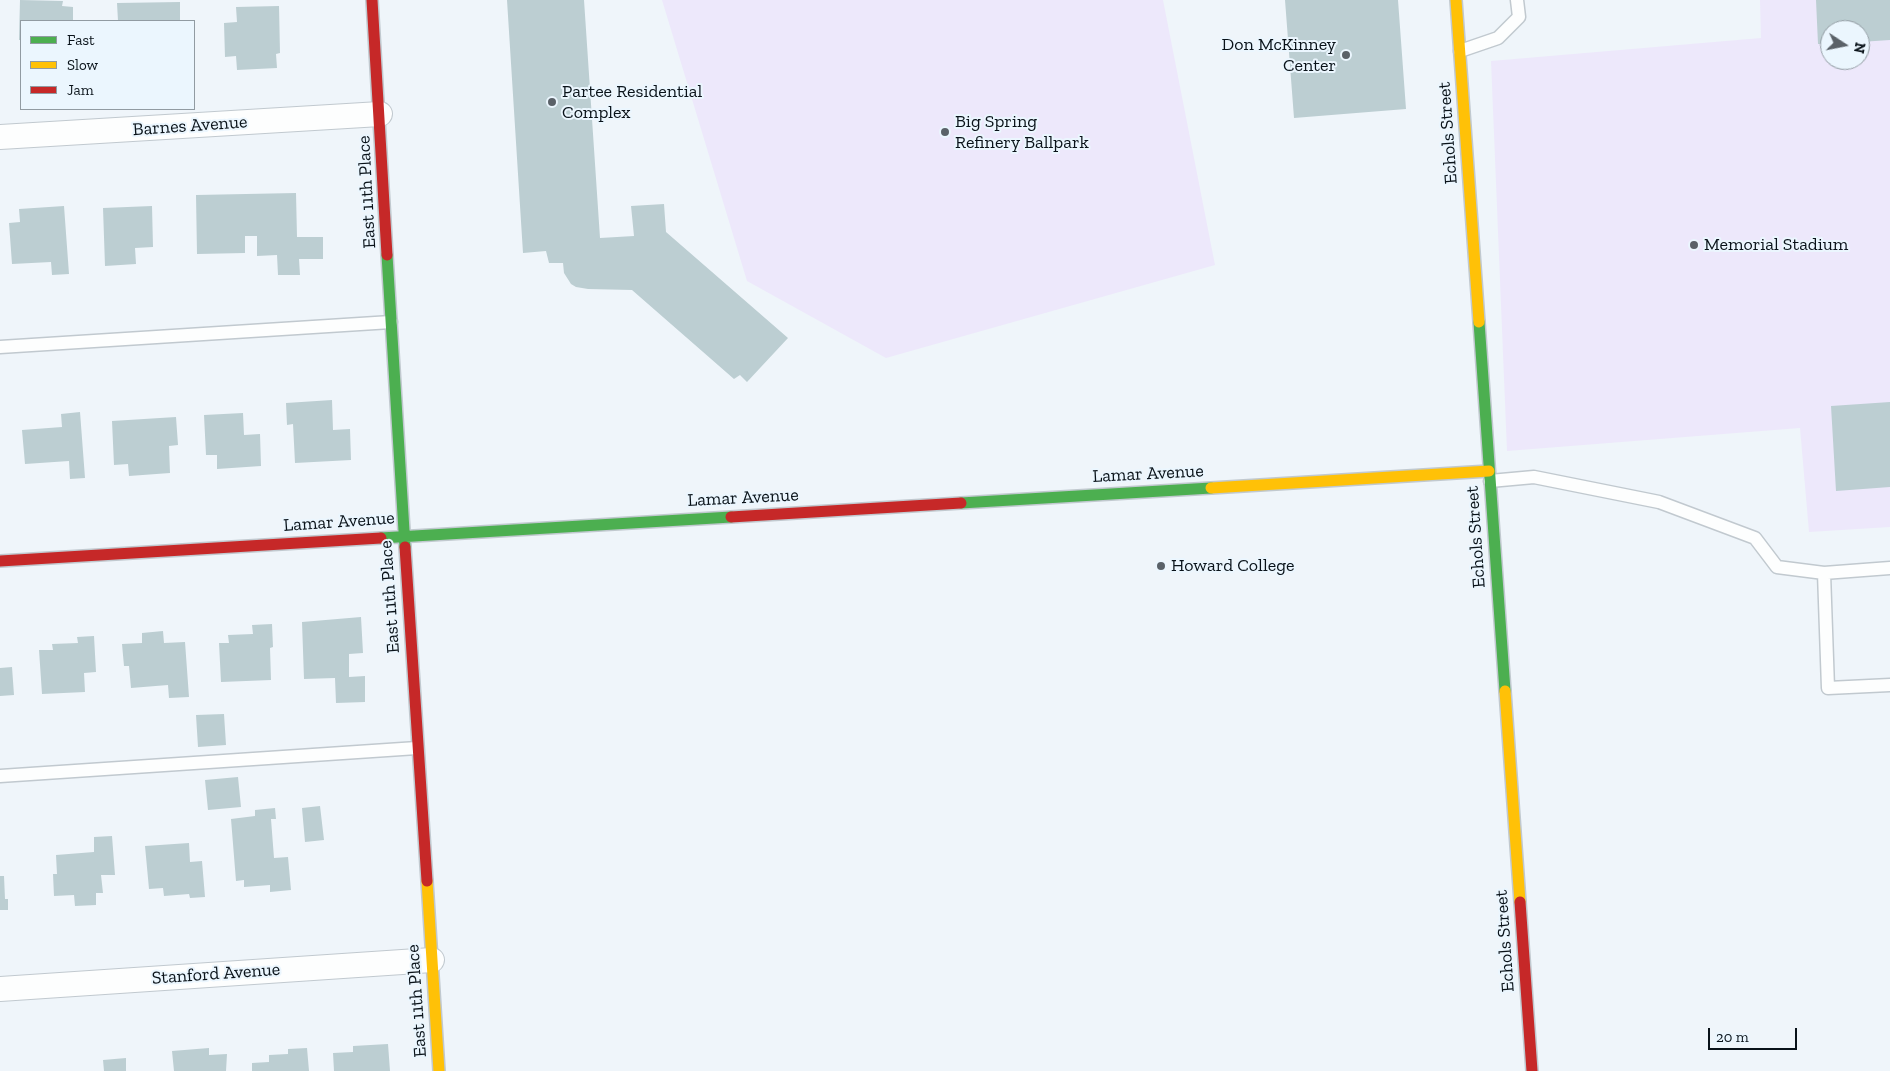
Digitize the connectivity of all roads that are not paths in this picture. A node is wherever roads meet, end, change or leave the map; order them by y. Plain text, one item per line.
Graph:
1 (372, 0) edge
2 (1456, 0) edge
3 (1517, 0) edge
4 (1460, 51) junction
5 (380, 114) junction
6 (0, 137) edge
7 (392, 322) junction
8 (0, 347) edge
9 (1489, 476) junction
10 (404, 536) junction
11 (0, 561) edge
12 (1890, 568) edge
13 (1824, 573) junction
14 (1890, 685) edge
15 (418, 748) junction
16 (0, 776) edge
17 (432, 960) junction
18 (0, 989) edge
19 (439, 1071) edge
20 (1532, 1071) edge

1 - 5 street, East 11th Place
2 - 4 street, Echols Street
3 - 4 lane
4 - 9 street, Echols Street
5 - 6 street, Barnes Avenue
5 - 7 street, East 11th Place
7 - 8 lane
7 - 10 street, East 11th Place
9 - 10 street, Lamar Avenue
9 - 13 lane
9 - 20 street, Echols Street
10 - 11 street, Lamar Avenue
10 - 15 street, East 11th Place
12 - 13 lane
13 - 14 lane
15 - 16 lane
15 - 17 street, East 11th Place
17 - 18 street, Stanford Avenue
17 - 19 street, East 11th Place

